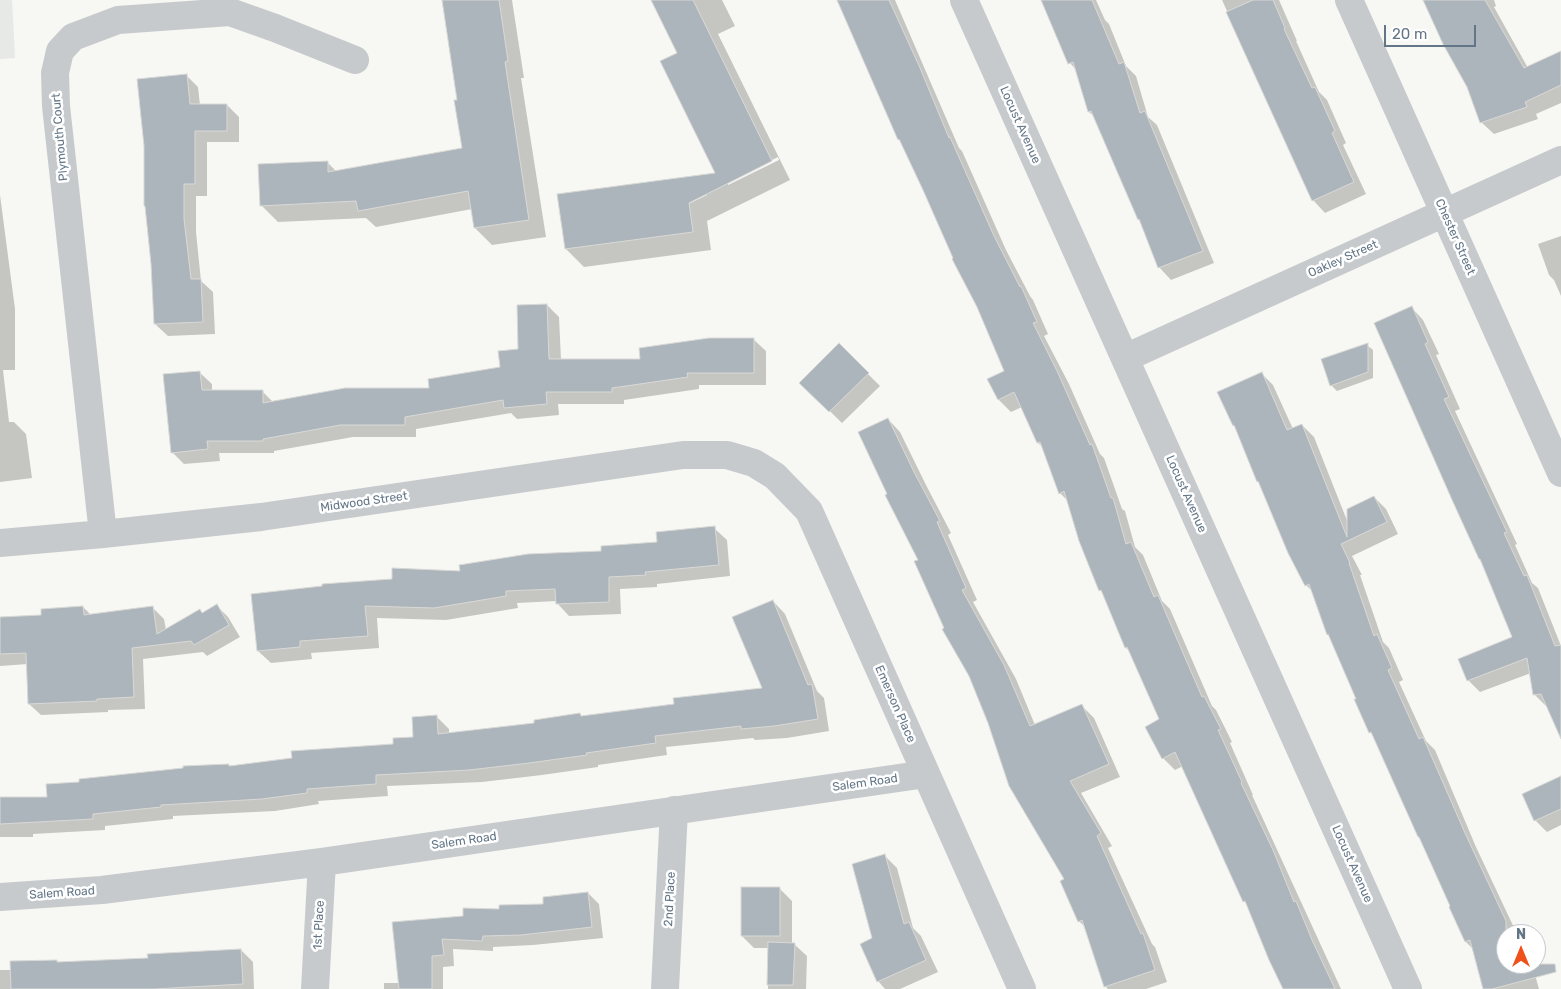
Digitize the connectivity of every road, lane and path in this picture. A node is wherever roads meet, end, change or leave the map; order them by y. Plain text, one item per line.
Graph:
1 (964, 0) edge
2 (1349, 0) edge
3 (355, 60) dead end
4 (1561, 160) edge
5 (1444, 213) junction
6 (1125, 358) junction
7 (727, 455) joint
8 (1561, 473) edge
9 (103, 534) junction
10 (0, 543) edge
11 (926, 774) junction
12 (674, 810) junction
13 (322, 862) junction
14 (0, 898) edge
15 (315, 989) edge
16 (665, 989) edge
17 (1022, 989) edge
18 (1408, 989) edge

1 - 6 street, Locust Avenue
2 - 5 street, Chester Street
3 - 9 street, Plymouth Court
4 - 5 street, Oakley Street
5 - 6 street, Oakley Street
5 - 8 street, Chester Street
6 - 18 street, Locust Avenue
7 - 9 street, Midwood Street
7 - 11 street, Emerson Place
9 - 10 street, Midwood Street
11 - 12 street, Salem Road
11 - 17 street, Emerson Place
12 - 13 street, Salem Road
12 - 16 street, 2nd Place
13 - 14 street, Salem Road
13 - 15 street, 1st Place

